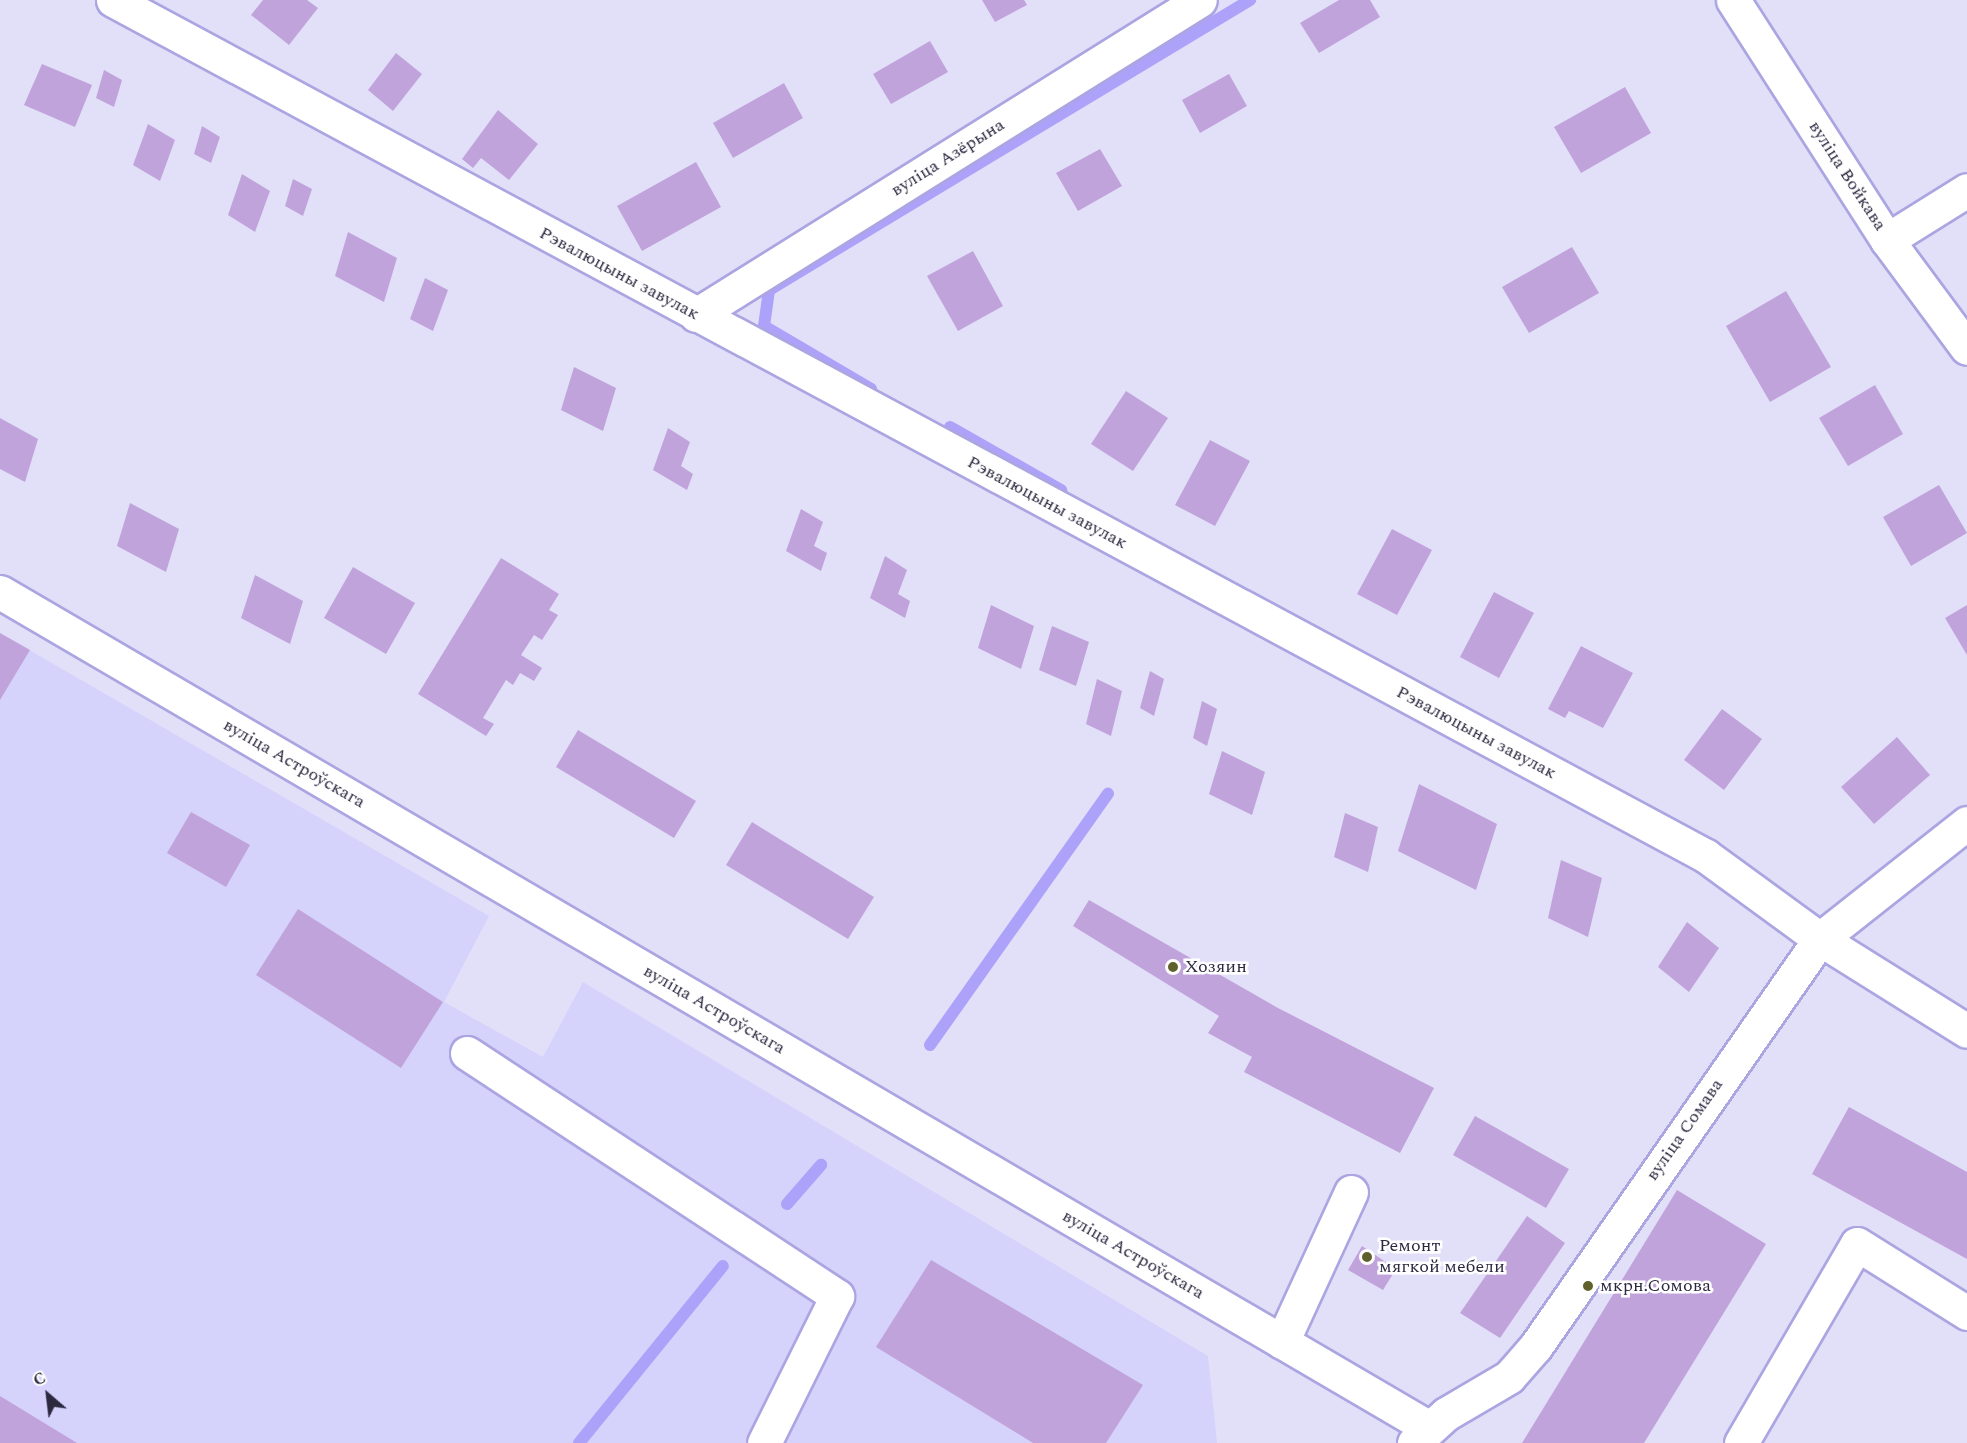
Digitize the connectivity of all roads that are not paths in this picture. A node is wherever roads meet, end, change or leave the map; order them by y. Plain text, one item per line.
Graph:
1 (113, 0) edge
2 (1200, 0) edge
3 (1733, 0) edge
4 (1967, 190) edge
5 (1887, 240) junction
6 (696, 315) junction
7 (1967, 348) edge
8 (0, 592) edge
9 (1967, 823) edge
10 (1820, 939) junction
11 (1967, 1031) edge
12 (467, 1053) dead end
13 (1350, 1192) dead end
14 (1967, 1313) edge
15 (1282, 1342) junction
16 (1421, 1435) edge
17 (764, 1443) edge
18 (1741, 1443) edge

1 - 6 street, Рэвалюцыны завулак
2 - 6 street, вуліца Азёрына
3 - 5 street, вуліца Войкава
4 - 5 street
5 - 7 street, вуліца Войкава
6 - 10 street, Рэвалюцыны завулак
8 - 15 street, вуліца Астроўскага
9 - 10 street, вуліца Сомава
10 - 11 street, Рэвалюцыны завулак
10 - 16 street, вуліца Сомава
12 - 17 street
13 - 15 street
14 - 18 street
15 - 16 street, вуліца Астроўскага

